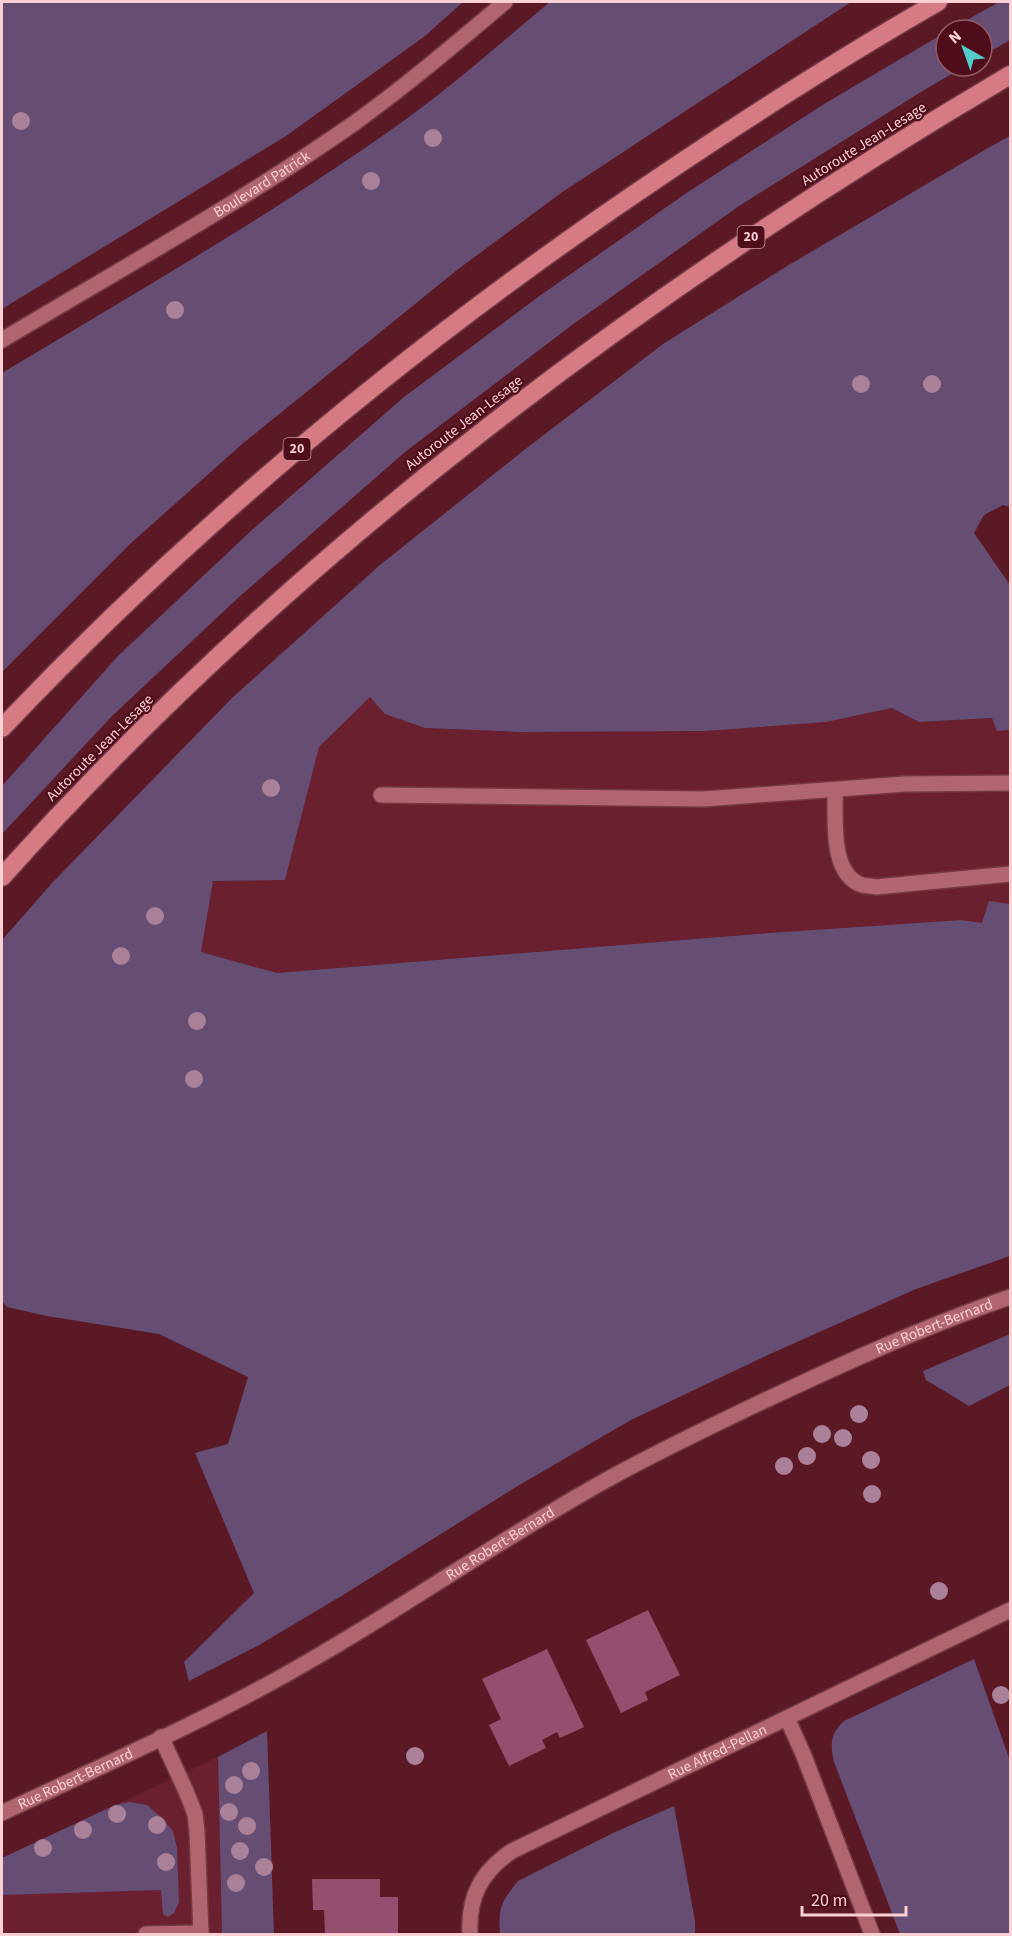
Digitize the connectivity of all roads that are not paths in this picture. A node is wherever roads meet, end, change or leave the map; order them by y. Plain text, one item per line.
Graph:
1 (505, 2) edge
2 (938, 2) edge
3 (1011, 75) edge
4 (1011, 80) edge
5 (980, 93) junction
6 (2, 340) edge
7 (2, 728) edge
8 (1011, 783) edge
9 (835, 789) junction
10 (381, 795) dead end
11 (1011, 874) edge
12 (2, 877) edge
13 (1011, 1297) edge
14 (1011, 1610) edge
15 (787, 1718) junction
16 (161, 1737) junction
17 (2, 1813) edge
18 (201, 1934) edge
19 (146, 1935) edge
20 (470, 1935) edge
21 (872, 1935) edge

1 - 6 street, Boulevard Patrick
2 - 7 highway, 20
3 - 5 highway, Autoroute Jean-Lesage / 20
4 - 5 highway
5 - 12 highway, Autoroute Jean-Lesage / 20
8 - 9 street
9 - 10 street
9 - 11 street
13 - 16 street, Rue Robert-Bernard
14 - 15 street, Rue Alfred-Pellan
15 - 20 street, Rue Alfred-Pellan
15 - 21 street
16 - 17 street, Rue Robert-Bernard
16 - 18 street
18 - 19 street

